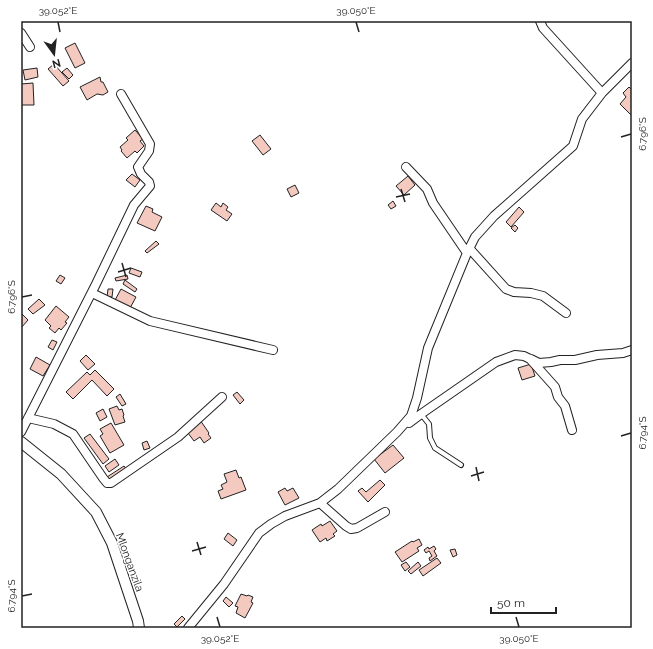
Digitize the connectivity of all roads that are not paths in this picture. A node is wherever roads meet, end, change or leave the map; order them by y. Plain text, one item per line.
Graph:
1 (540, 21) edge
2 (21, 33) edge
3 (30, 47) dead end
4 (632, 63) edge
5 (602, 93) junction
6 (121, 94) dead end
7 (406, 167) dead end
8 (468, 250) junction
9 (92, 293) junction
10 (566, 313) dead end
11 (273, 350) dead end
12 (632, 350) edge
13 (530, 359) junction
14 (222, 397) dead end
15 (420, 414) junction
16 (28, 418) junction
17 (572, 430) dead end
18 (21, 432) edge
19 (397, 432) junction
20 (21, 442) edge
21 (461, 464) dead end
22 (320, 503) junction
23 (385, 512) dead end
24 (139, 628) edge
25 (188, 628) edge

1 - 5 street
2 - 3 street
4 - 5 street
5 - 8 street
6 - 9 street
7 - 8 street
8 - 10 street
8 - 19 street
9 - 11 street
9 - 16 street
12 - 13 street
13 - 15 street
13 - 17 street
14 - 16 street
15 - 19 street
15 - 21 lane
16 - 18 street
19 - 22 street
20 - 24 street, Mlonganzila
22 - 23 street
22 - 25 street

